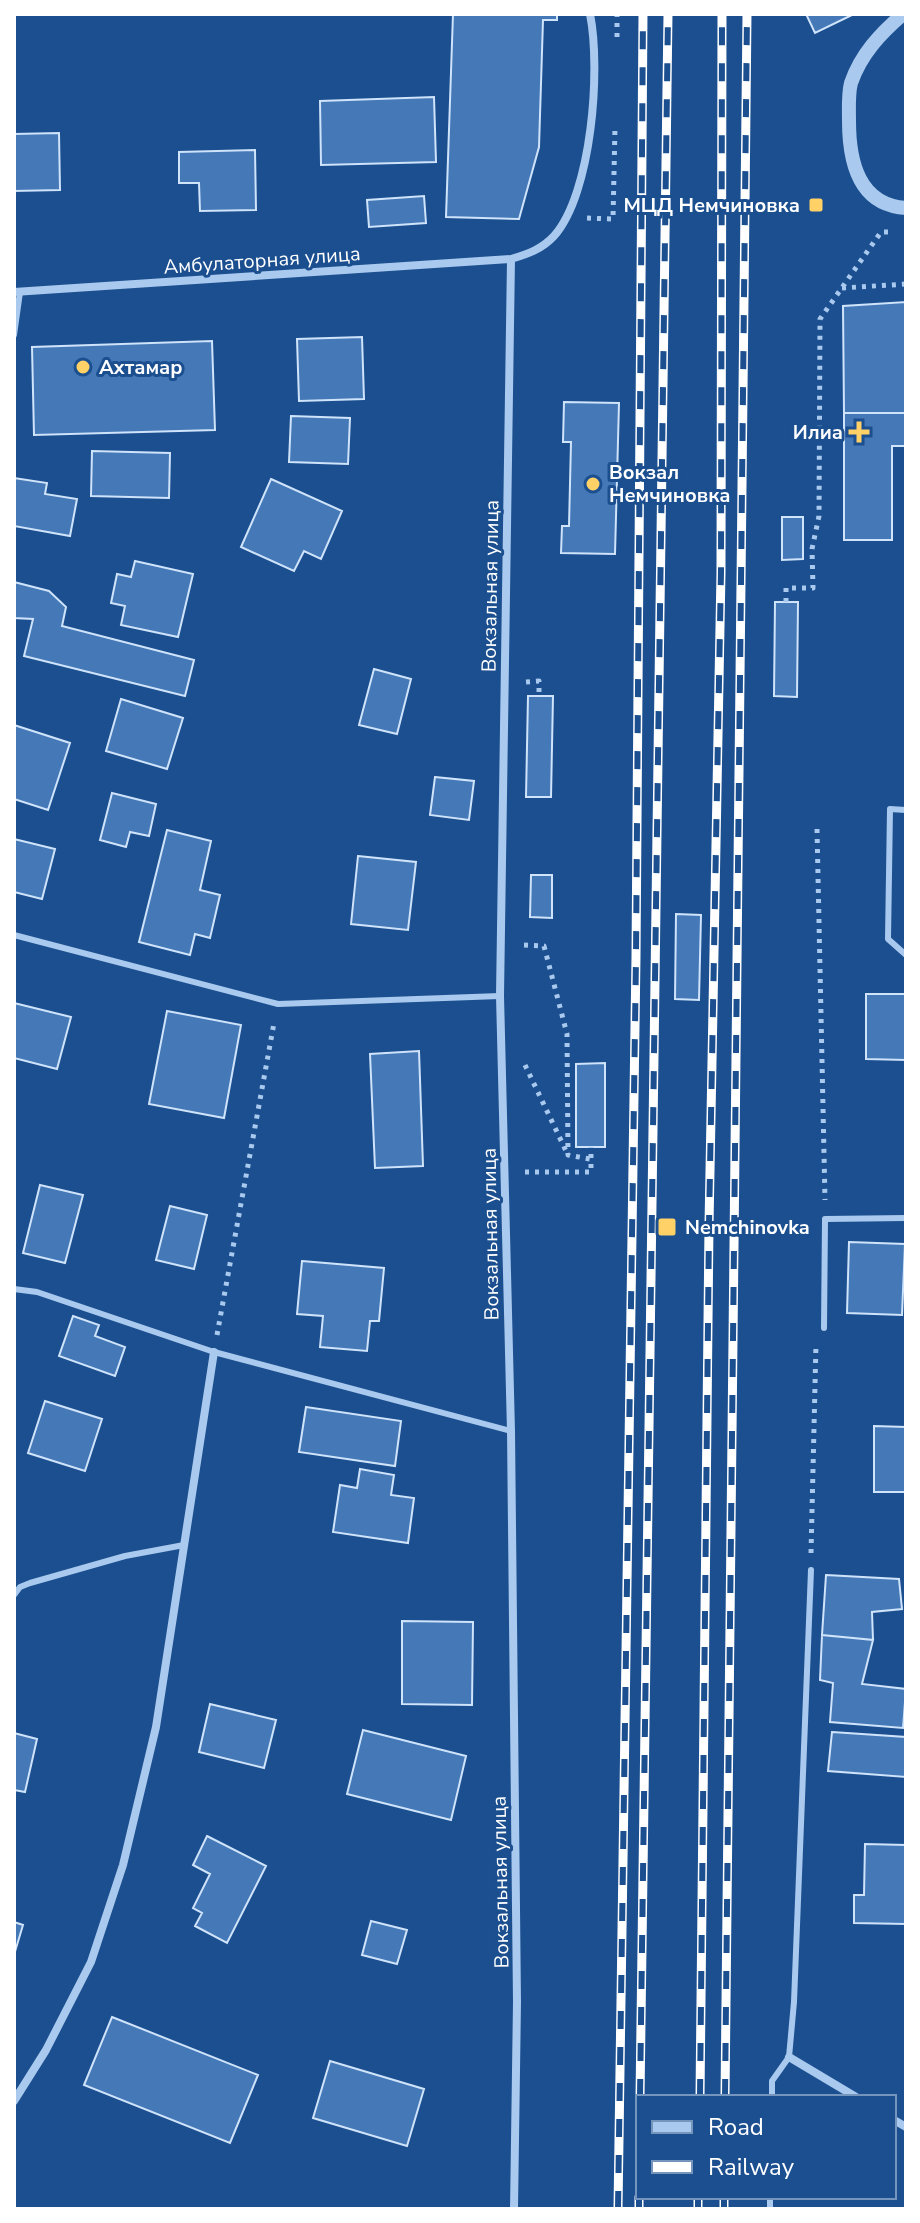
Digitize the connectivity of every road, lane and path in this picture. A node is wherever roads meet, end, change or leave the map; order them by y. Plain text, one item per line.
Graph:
1 (590, 14) edge
2 (903, 14) edge
3 (906, 208) edge
4 (894, 231) dead end
5 (511, 259) junction
6 (906, 284) edge
7 (841, 288) junction
8 (17, 292) edge
9 (14, 335) edge
10 (786, 602) dead end
11 (521, 682) dead end
12 (539, 696) dead end
13 (906, 810) edge
14 (817, 829) dead end
15 (14, 935) edge
16 (524, 945) dead end
17 (906, 955) edge
18 (500, 996) junction
19 (278, 1004) junction
20 (524, 1064) dead end
21 (568, 1155) junction
22 (591, 1159) dead end
23 (906, 1218) edge
24 (825, 1219) junction
25 (14, 1289) edge
26 (824, 1328) joint
27 (214, 1352) junction
28 (511, 1431) junction
29 (184, 1545) junction
30 (811, 1570) joint
31 (14, 1595) edge
32 (789, 2057) junction
33 (772, 2095) edge
34 (853, 2095) edge
35 (14, 2101) edge
36 (514, 2209) edge

1 - 5 street
2 - 3 street
4 - 7 path
5 - 8 street, Амбулаторная улица
5 - 18 street, Вокзальная улица
6 - 7 path
7 - 10 path
8 - 9 lane
11 - 12 path
13 - 17 lane
14 - 24 path
15 - 19 lane
16 - 21 path
18 - 19 lane
18 - 28 street, Вокзальная улица
19 - 27 path
20 - 21 path
21 - 22 path
23 - 24 lane
24 - 26 lane
25 - 27 lane
26 - 30 path
27 - 28 lane
27 - 29 street
28 - 36 street, Вокзальная улица
29 - 31 lane
29 - 35 street
30 - 32 lane
32 - 33 lane
32 - 34 street

